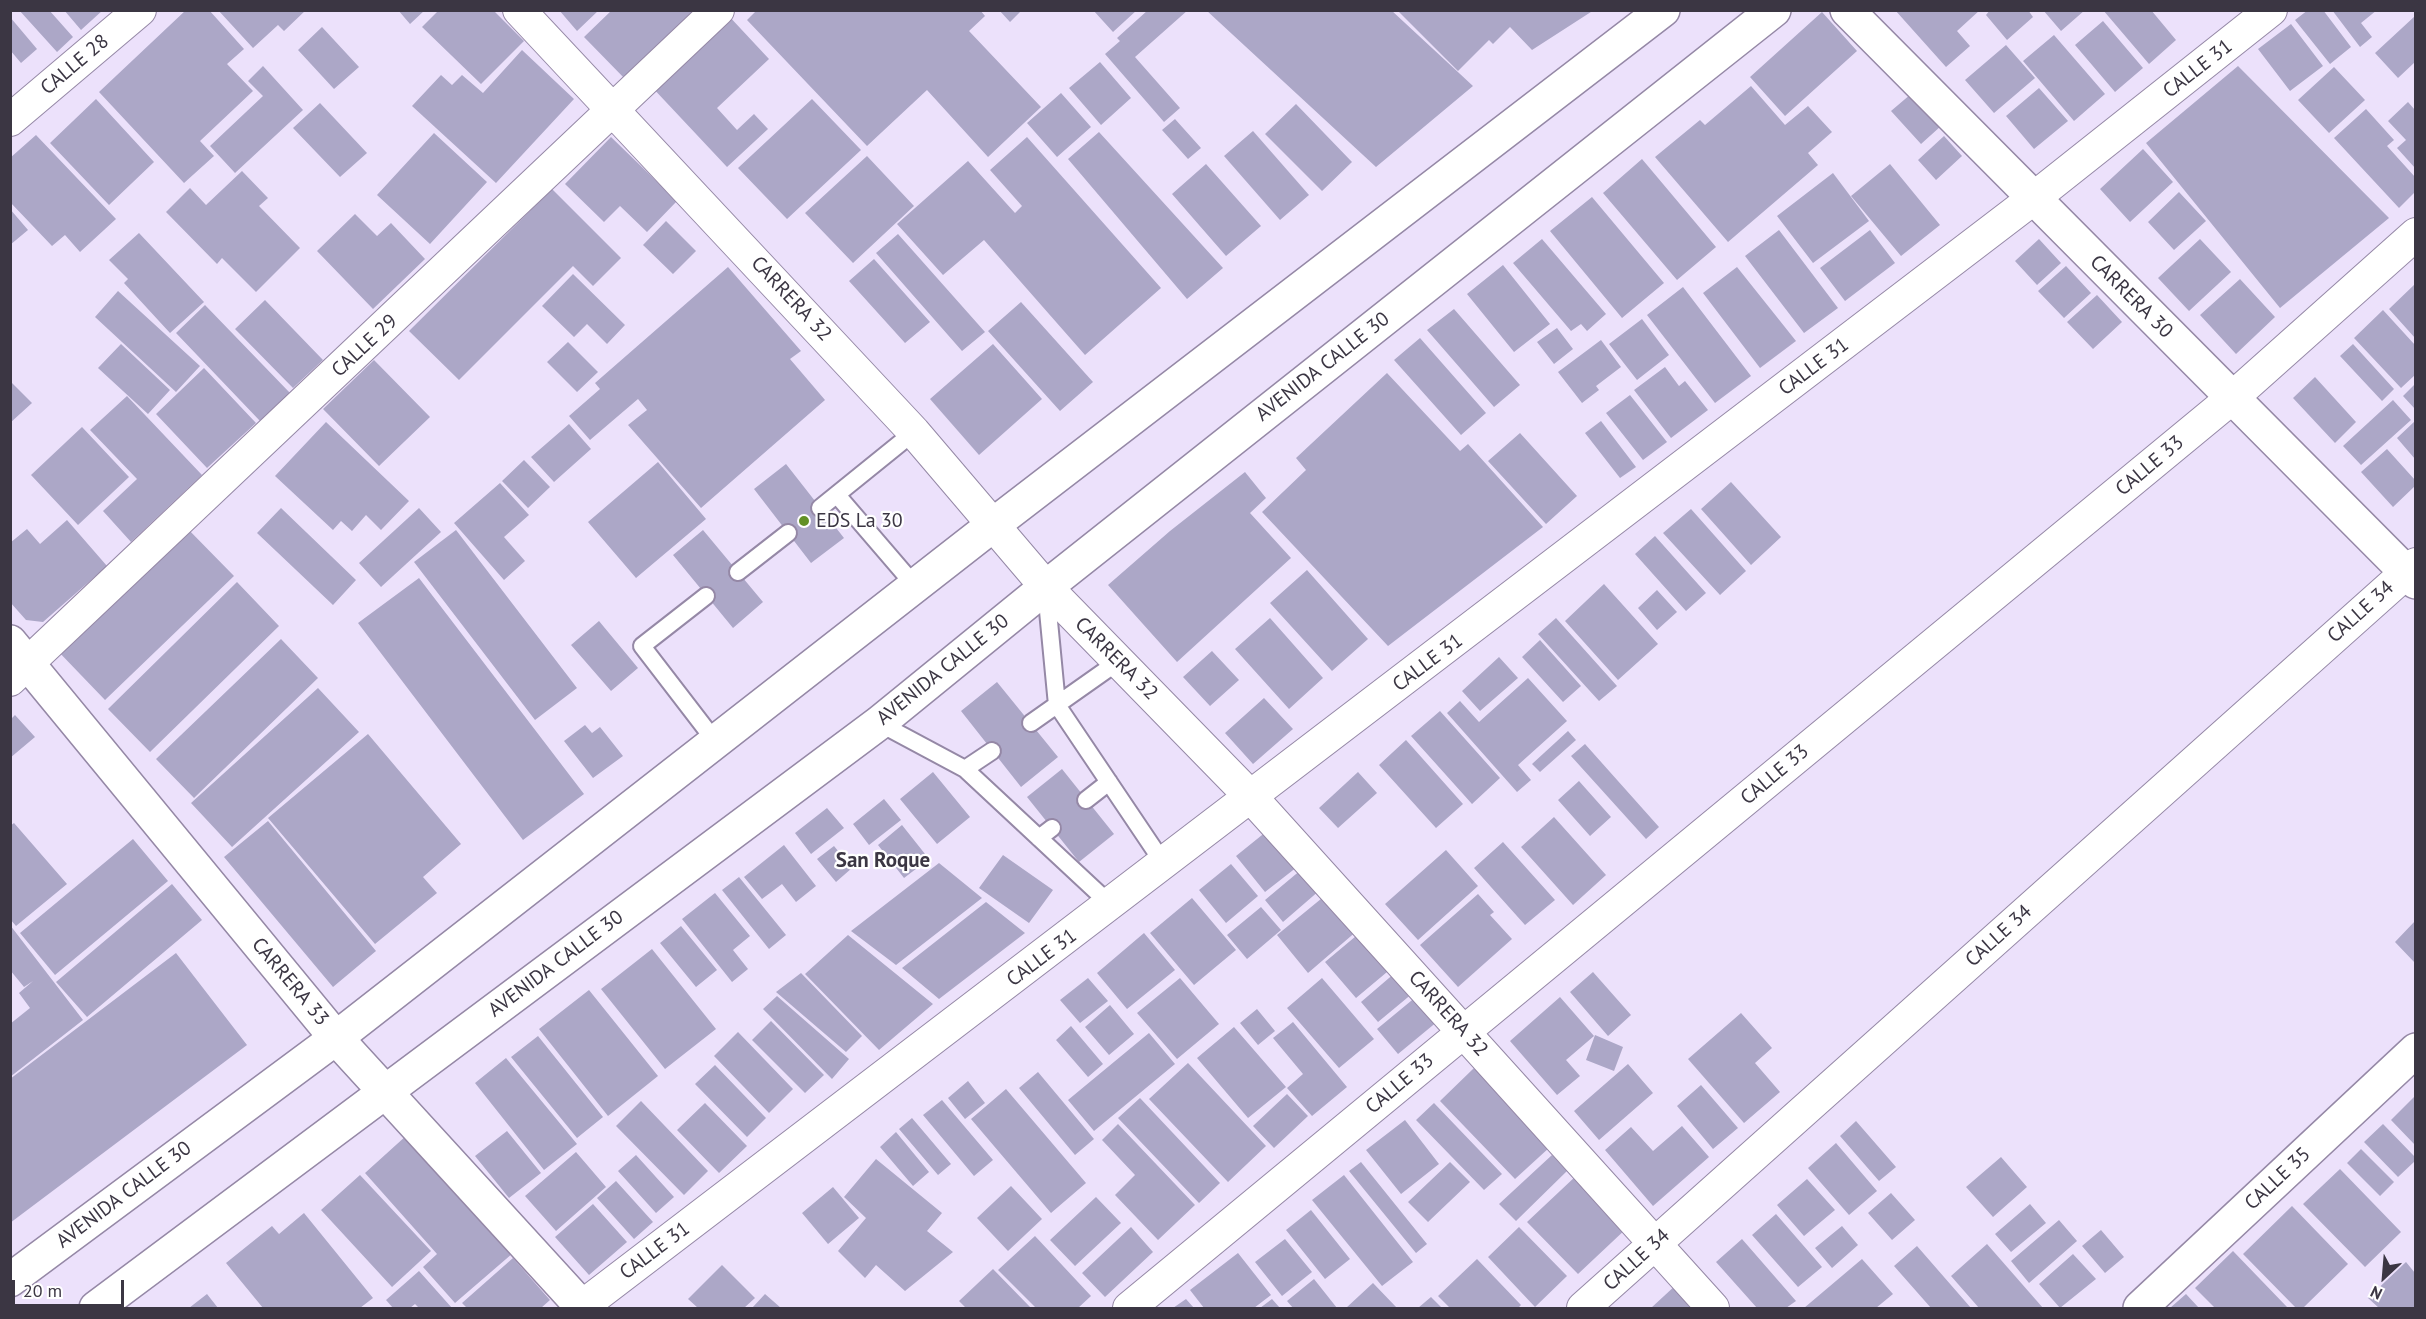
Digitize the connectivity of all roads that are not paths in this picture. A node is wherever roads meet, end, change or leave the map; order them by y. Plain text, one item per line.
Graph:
1 (140, 10) edge
2 (519, 10) edge
3 (718, 10) edge
4 (1663, 10) edge
5 (1774, 10) edge
6 (1847, 10) edge
7 (2271, 10) edge
8 (614, 109) junction
9 (10, 120) edge
10 (2034, 198) junction
11 (2415, 234) edge
12 (2232, 398) junction
13 (914, 432) junction
14 (837, 495) junction
15 (820, 508) dead end
16 (993, 525) junction
17 (788, 533) dead end
18 (738, 572) dead end
19 (2412, 573) edge
20 (916, 587) junction
21 (1046, 587) junction
22 (706, 596) dead end
23 (1119, 661) junction
24 (17, 662) edge
25 (1057, 705) junction
26 (879, 723) junction
27 (1031, 723) dead end
28 (715, 741) junction
29 (992, 751) dead end
30 (965, 769) junction
31 (1109, 782) junction
32 (1252, 798) junction
33 (1086, 800) dead end
34 (1164, 864) junction
35 (1112, 905) junction
36 (1464, 1032) junction
37 (336, 1038) junction
38 (2415, 1050) edge
39 (384, 1092) junction
40 (1655, 1243) junction
41 (10, 1280) edge
42 (96, 1308) edge
43 (581, 1308) edge
44 (1129, 1308) edge
45 (1583, 1308) edge
46 (1713, 1308) edge
47 (2140, 1308) edge

1 - 9 street, CALLE 28
2 - 8 street, CARRERA 32
3 - 8 street, CALLE 29
4 - 16 main road, AVENIDA CALLE 30
5 - 21 main road, AVENIDA CALLE 30
6 - 10 main road, CARRERA 30
7 - 10 street, CALLE 31
8 - 13 street, CARRERA 32
8 - 24 street, CALLE 29
10 - 12 main road, CARRERA 30
10 - 32 street, CALLE 31
11 - 12 street, CALLE 33
12 - 19 main road, CARRERA 30
12 - 36 street, CALLE 33
13 - 14 lane
13 - 16 street, CARRERA 32
14 - 15 lane
14 - 20 lane
16 - 20 main road, AVENIDA CALLE 30
16 - 21 street, CARRERA 32
17 - 18 lane
19 - 40 street, CALLE 34
20 - 28 main road, AVENIDA CALLE 30
21 - 23 street, CARRERA 32
21 - 25 lane
21 - 26 main road, AVENIDA CALLE 30
22 - 28 lane
23 - 25 lane
23 - 32 street, CARRERA 32
24 - 37 main road, CARRERA 33
25 - 27 lane
25 - 31 lane
26 - 30 lane
26 - 39 main road, AVENIDA CALLE 30
28 - 37 main road, AVENIDA CALLE 30
29 - 30 lane
30 - 35 lane
31 - 33 lane
31 - 34 lane
32 - 34 street, CALLE 31
32 - 36 street, CARRERA 32
34 - 35 street, CALLE 31
35 - 43 street, CALLE 31
36 - 40 street, CARRERA 32
36 - 44 street, CALLE 33
37 - 39 main road, CARRERA 33
37 - 41 main road, AVENIDA CALLE 30
38 - 47 main road, CALLE 35
39 - 42 main road, AVENIDA CALLE 30
39 - 43 main road, CARRERA 33
40 - 45 street, CALLE 34
40 - 46 street, CARRERA 32

